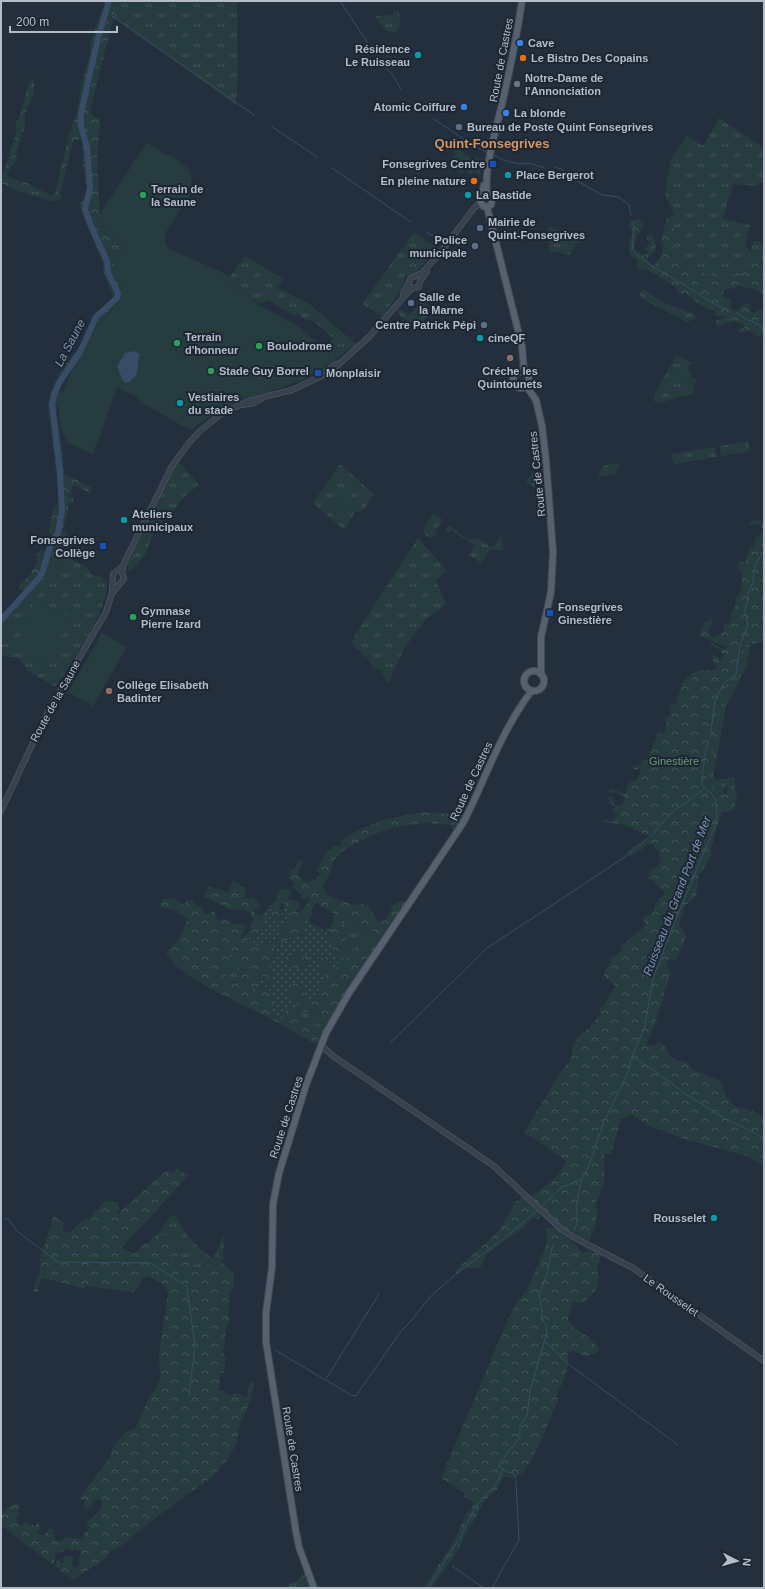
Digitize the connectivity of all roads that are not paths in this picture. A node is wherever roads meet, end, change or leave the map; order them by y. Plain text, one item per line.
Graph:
1 (522, 1) edge
2 (485, 195) junction
3 (481, 203) junction
4 (487, 207) junction
5 (440, 253) junction
6 (415, 277) junction
7 (420, 281) junction
8 (409, 283) junction
9 (414, 288) junction
10 (396, 305) junction
11 (523, 352) junction
12 (524, 372) junction
13 (517, 373) junction
14 (526, 386) junction
15 (120, 572) junction
16 (113, 580) junction
17 (120, 583) junction
18 (112, 593) junction
19 (541, 661) junction
20 (534, 671) junction
21 (541, 674) junction
22 (529, 690) junction
23 (1, 810) edge
24 (321, 1045) junction
25 (319, 1052) junction
26 (333, 1056) junction
27 (764, 1361) edge
28 (314, 1588) edge

1 - 2 main road, Route de Castres
2 - 3 main road
2 - 4 main road
3 - 4 main road
3 - 5 street, Route de la Saune
4 - 11 main road
5 - 6 street, Route de la Saune
5 - 7 street, Route de la Saune
6 - 7 street
6 - 8 street, Route de la Saune
7 - 9 street, Route de la Saune
8 - 9 street
8 - 10 street, Route de la Saune
9 - 10 street, Route de la Saune
10 - 15 street, Route de la Saune
11 - 12 main road
11 - 13 main road
12 - 13 main road
12 - 14 main road
13 - 14 main road
14 - 19 main road, Route de Castres
15 - 16 street, Route de la Saune
15 - 17 street, Route de la Saune
16 - 17 street
16 - 18 street, Route de la Saune
17 - 18 street, Route de la Saune
18 - 23 street, Route de la Saune
19 - 20 main road
19 - 21 main road, Route de Castres
20 - 21 main road
20 - 22 main road
21 - 22 main road
22 - 24 main road, Route de Castres
24 - 25 main road, Route de Castres
24 - 26 street
25 - 26 street
25 - 28 main road, Route de Castres
26 - 27 street, Le Rousselet

